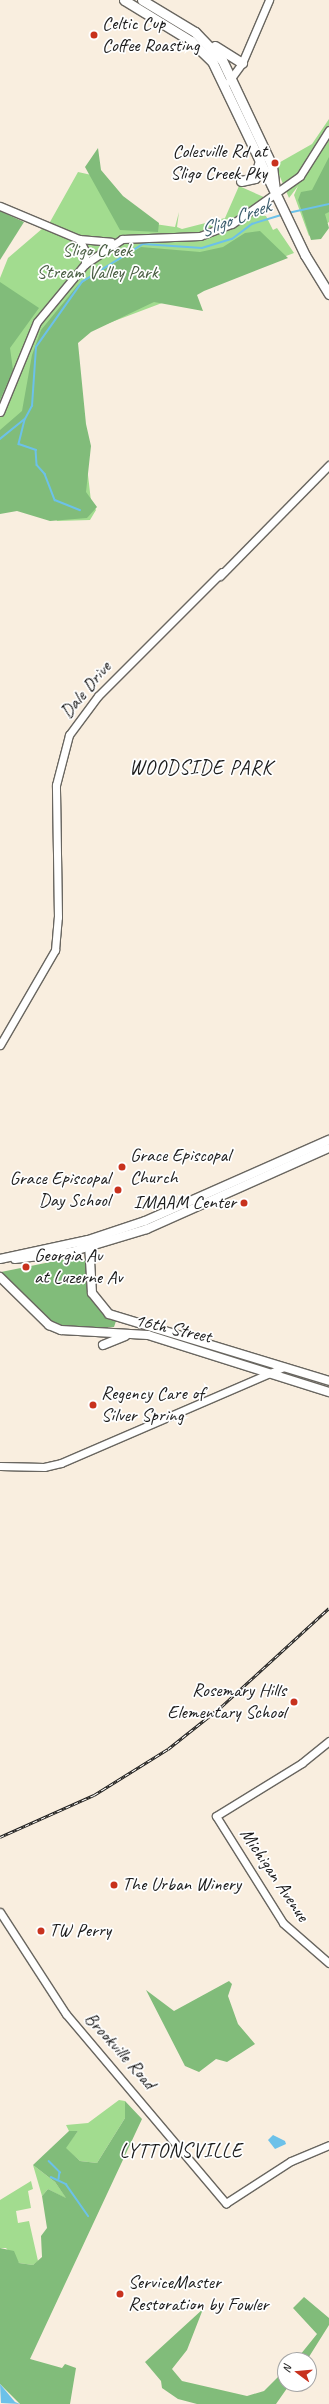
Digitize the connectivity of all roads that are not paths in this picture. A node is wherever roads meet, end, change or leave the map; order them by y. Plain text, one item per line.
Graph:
1 (124, 0) edge
2 (142, 0) edge
3 (268, 1) edge
4 (205, 41) junction
5 (242, 63) junction
6 (233, 76) junction
7 (226, 84) junction
8 (329, 130) edge
9 (260, 161) junction
10 (241, 181) dead end
11 (275, 192) junction
12 (0, 206) edge
13 (79, 239) junction
14 (114, 242) junction
15 (84, 264) junction
16 (329, 294) edge
17 (0, 412) edge
18 (329, 465) edge
19 (0, 1046) edge
20 (329, 1140) edge
21 (329, 1148) edge
22 (89, 1244) junction
23 (3, 1259) edge
24 (0, 1277) edge
25 (131, 1333) junction
26 (103, 1345) dead end
27 (284, 1367) junction
28 (268, 1372) junction
29 (329, 1380) edge
30 (329, 1392) edge
31 (0, 1466) edge
32 (329, 1741) edge
33 (0, 1912) edge
34 (329, 1963) edge
35 (329, 2145) edge
36 (216, 2190) junction
37 (239, 2194) junction

1 - 7 highway
2 - 4 highway
3 - 5 street
4 - 5 highway
4 - 6 highway
5 - 6 street
6 - 7 street
6 - 11 highway
7 - 9 highway
8 - 11 street
9 - 10 highway
9 - 11 highway
11 - 14 street
11 - 16 highway
12 - 13 street
13 - 14 street
13 - 15 street
14 - 15 street
15 - 17 street
18 - 19 street, Dale Drive
20 - 22 main road
21 - 22 main road
22 - 23 main road
22 - 27 main road, 16th Street
24 - 25 main road, 16th Street
25 - 26 main road
25 - 28 main road, 16th Street
27 - 28 street
27 - 29 main road, 16th Street
28 - 30 main road, 16th Street
28 - 31 street
32 - 34 street, Michigan Avenue
33 - 36 street, Brookville Road
35 - 37 street
36 - 37 street
36 - 37 street, Brookville Road

